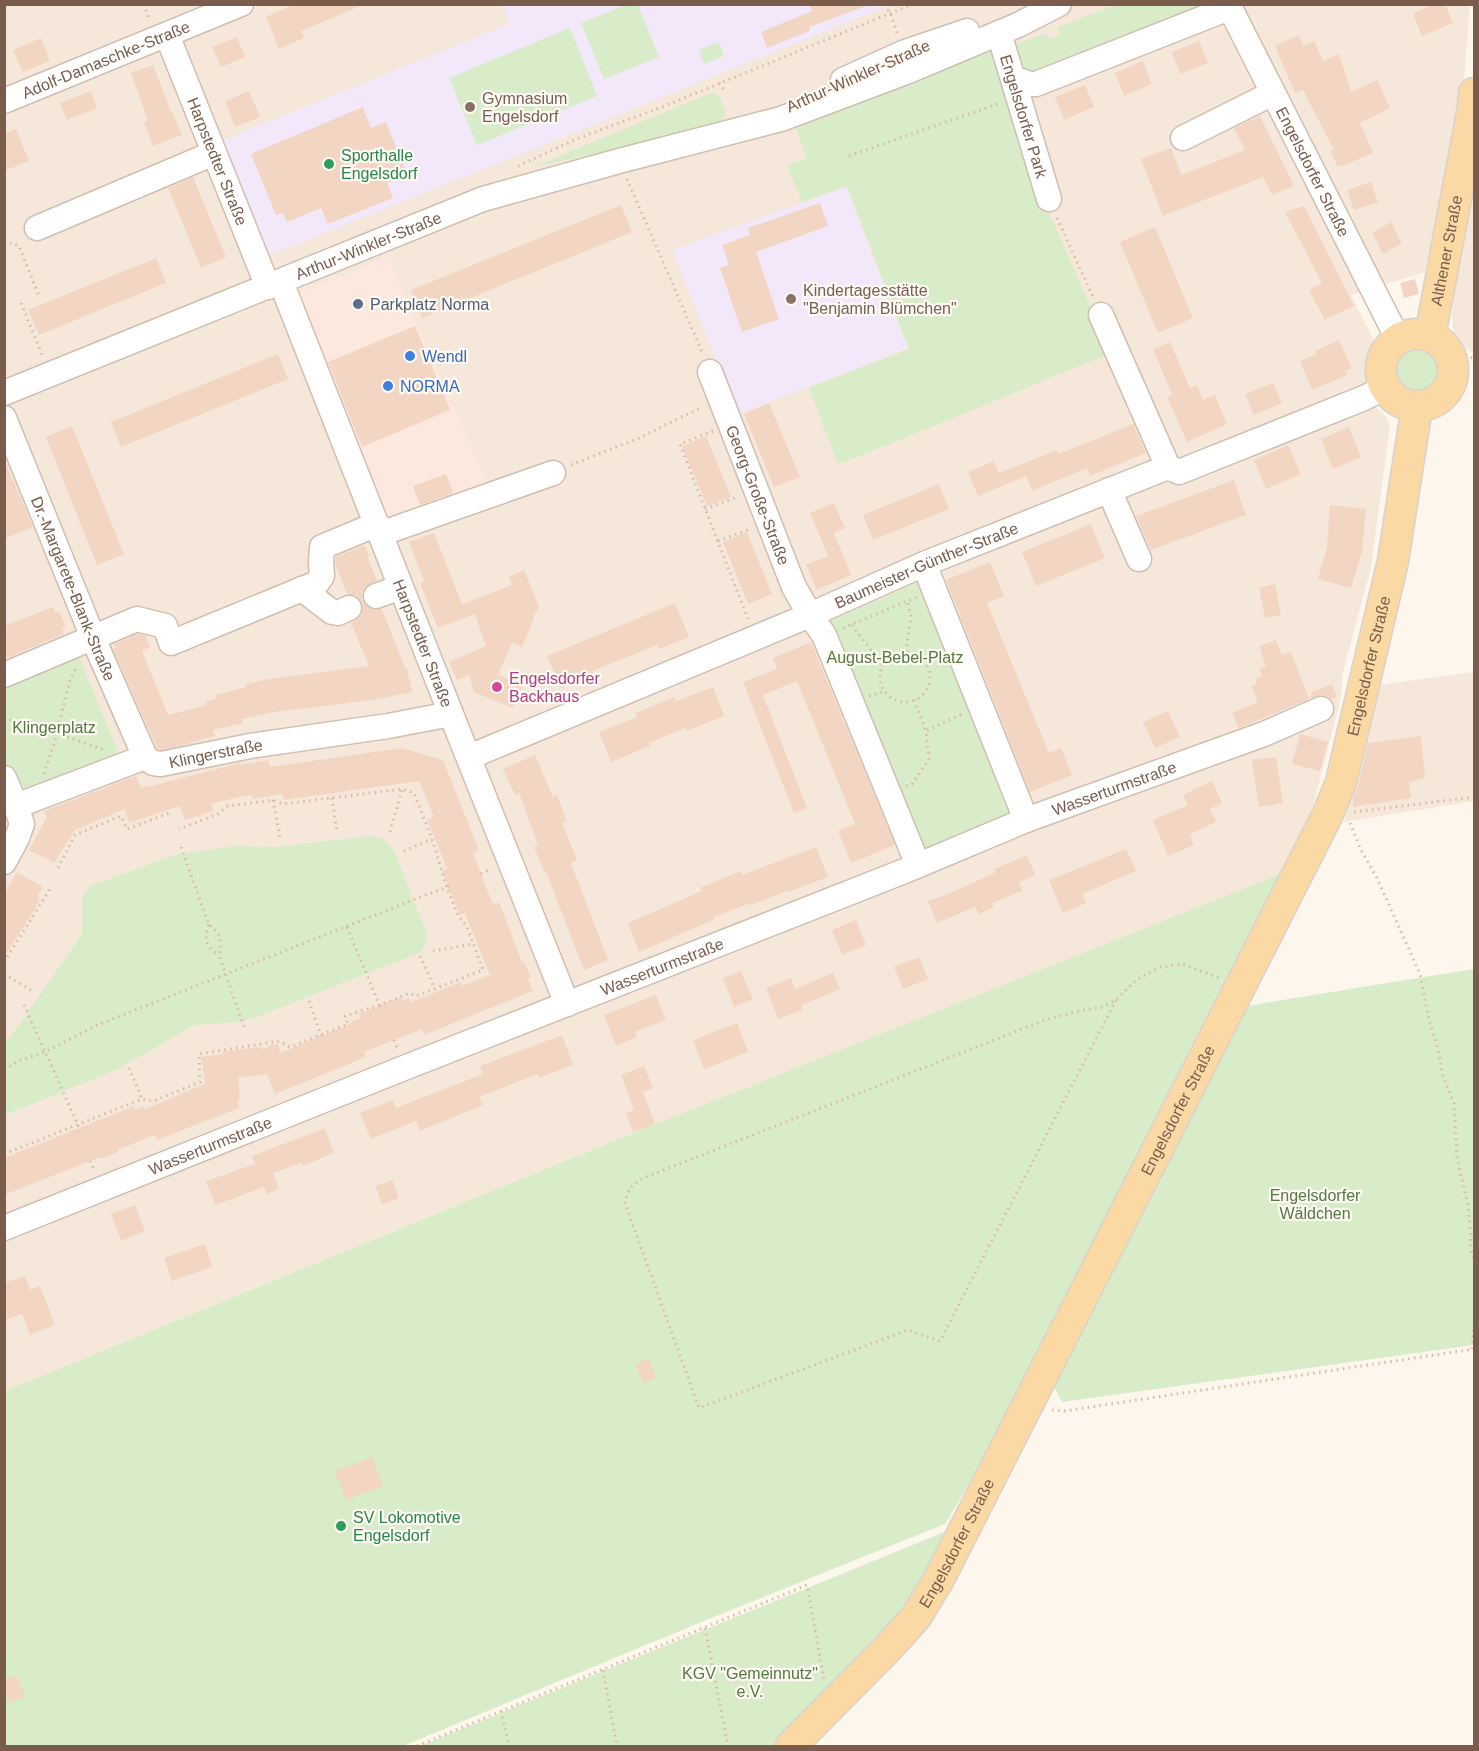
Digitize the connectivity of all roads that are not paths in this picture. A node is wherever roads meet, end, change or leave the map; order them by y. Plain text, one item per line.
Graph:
1 (241, 4) edge
2 (1048, 6) edge
3 (1229, 6) edge
4 (999, 33) junction
5 (167, 35) junction
6 (1015, 88) junction
7 (1273, 93) junction
8 (1474, 93) edge
9 (4, 101) edge
10 (744, 129) junction
11 (1183, 138) dead end
12 (214, 153) junction
13 (1049, 200) road end
14 (37, 228) dead end
15 (274, 284) junction
16 (1101, 315) road end
17 (1430, 336) junction
18 (1398, 339) junction
19 (710, 372) road end
20 (1464, 374) edge
21 (1384, 382) junction
22 (4, 393) edge
23 (1417, 406) junction
24 (4, 418) edge
25 (1168, 467) junction
26 (553, 473) road end
27 (1108, 490) junction
28 (378, 529) junction
29 (1139, 560) dead end
30 (924, 564) junction
31 (401, 587) junction
32 (302, 589) junction
33 (376, 596) dead end
34 (349, 608) dead end
35 (810, 615) junction
36 (95, 641) junction
37 (4, 675) edge
38 (1321, 709) dead end
39 (451, 714) junction
40 (469, 757) junction
41 (139, 759) junction
42 (4, 778) edge
43 (16, 806) junction
44 (1026, 820) junction
45 (4, 862) edge
46 (918, 865) junction
47 (567, 1004) junction
48 (4, 1228) edge
49 (791, 1746) edge

1 - 5 street, Adolf-Damaschke-Straße
2 - 4 street, Arthur-Winkler-Straße
2 - 10 street, Arthur-Winkler-Straße
3 - 6 street
3 - 7 street, Engelsdorfer Straße
4 - 6 street, Engelsdorfer Park
4 - 10 street, Arthur-Winkler-Straße
5 - 9 street, Adolf-Damaschke-Straße
5 - 12 street, Harpstedter Straße
6 - 13 street, Engelsdorfer Park
7 - 11 street
7 - 18 street, Engelsdorfer Straße
8 - 17 main road, Althener Straße
10 - 15 street, Arthur-Winkler-Straße
12 - 14 street
12 - 15 street, Harpstedter Straße
15 - 22 street, Arthur-Winkler-Straße
15 - 28 street, Harpstedter Straße
16 - 25 street
17 - 18 main road
17 - 20 main road
18 - 21 main road
19 - 35 street, Georg-Große-Straße
20 - 23 main road
21 - 23 main road
21 - 25 street, Baumeister-Günther-Straße
23 - 49 main road, Engelsdorfer Straße
24 - 36 street, Dr.-Margarete-Blank-Straße
25 - 27 street, Baumeister-Günther-Straße
26 - 28 street
27 - 29 street
27 - 30 street, Baumeister-Günther-Straße
28 - 31 street, Harpstedter Straße
28 - 32 street
30 - 35 street, Baumeister-Günther-Straße
30 - 44 street
31 - 33 street
31 - 39 street, Harpstedter Straße
32 - 34 street
32 - 36 street
35 - 40 street, Baumeister-Günther-Straße
35 - 46 street
36 - 37 street
36 - 41 street, Dr.-Margarete-Blank-Straße
38 - 44 street, Wasserturmstraße
39 - 40 street, Harpstedter Straße
39 - 41 street, Klingerstraße
40 - 47 street, Harpstedter Straße
41 - 43 street, Klingerstraße
42 - 43 street
43 - 45 street
44 - 46 street, Wasserturmstraße
46 - 47 street, Wasserturmstraße
47 - 48 street, Wasserturmstraße

